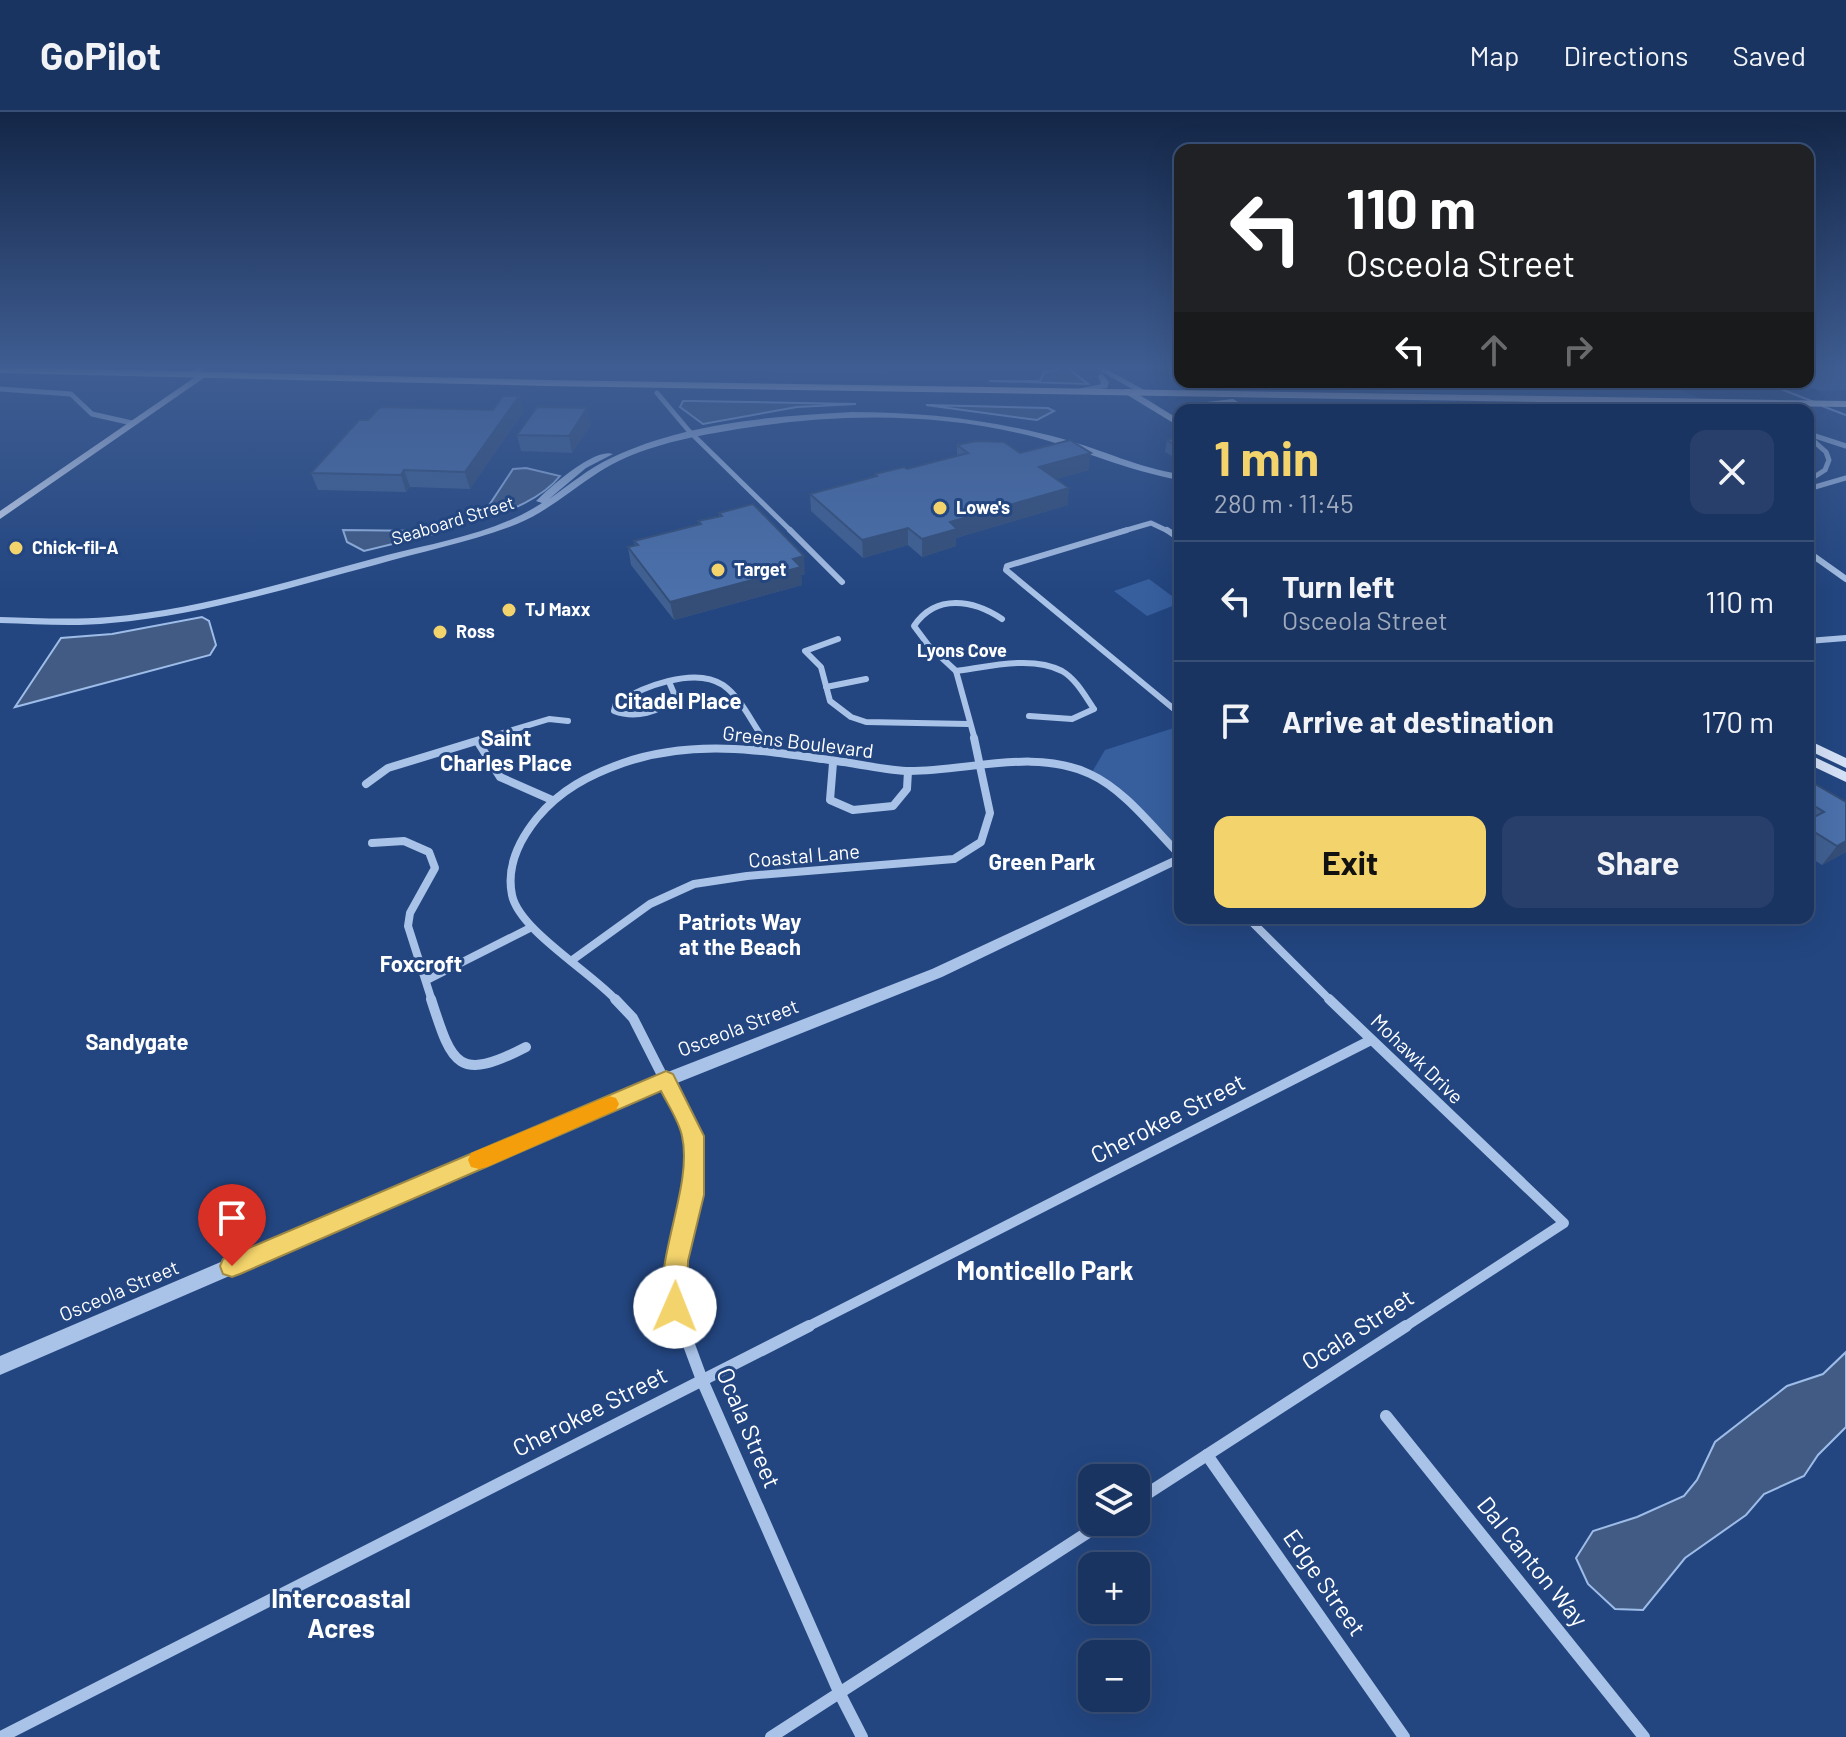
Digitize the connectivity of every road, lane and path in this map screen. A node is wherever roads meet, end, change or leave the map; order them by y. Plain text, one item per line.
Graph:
1 (97, 442) edge
2 (100, 442) edge
3 (659, 442) edge
4 (667, 442) edge
5 (701, 442) edge
6 (1080, 442) edge
7 (1815, 442) edge
8 (1174, 473) edge
9 (1846, 475) edge
10 (1814, 476) edge
11 (1814, 478) edge
12 (1814, 487) edge
13 (0, 506) edge
14 (0, 516) edge
15 (1174, 535) edge
16 (1814, 556) edge
17 (1846, 579) edge
18 (842, 582) dead end
19 (0, 611) edge
20 (1002, 619) dead end
21 (0, 620) edge
22 (1846, 638) edge
23 (838, 639) dead end
24 (1814, 641) edge
25 (956, 671) junction
26 (866, 679) dead end
27 (670, 684) junction
28 (826, 687) junction
29 (1174, 709) edge
30 (1029, 716) dead end
31 (568, 721) dead end
32 (968, 724) junction
33 (478, 742) junction
34 (1814, 747) edge
35 (756, 750) junction
36 (1814, 761) edge
37 (833, 763) junction
38 (1846, 764) edge
39 (982, 768) junction
40 (908, 771) junction
41 (1846, 778) edge
42 (366, 784) dead end
43 (552, 800) junction
44 (372, 843) dead end
45 (1174, 850) edge
46 (1174, 859) edge
47 (1254, 924) edge
48 (530, 928) junction
49 (571, 961) junction
50 (427, 980) junction
51 (1371, 1040) junction
52 (526, 1047) dead end
53 (666, 1080) junction
54 (1564, 1223) joint
55 (0, 1366) edge
56 (702, 1380) junction
57 (1386, 1416) dead end
58 (1207, 1455) junction
59 (1150, 1492) edge
60 (1083, 1536) edge
61 (840, 1694) junction
62 (1, 1737) edge
63 (771, 1737) edge
64 (862, 1737) edge
65 (1404, 1737) edge
66 (1644, 1737) edge

1 - 13 main road
2 - 14 main road
3 - 19 street, Seaboard Street
4 - 21 street, Seaboard Street
5 - 18 street
6 - 8 street, Seaboard Street
7 - 10 street
9 - 11 street
9 - 12 street
15 - 29 street
16 - 17 street
20 - 25 street
22 - 24 street
23 - 28 street
25 - 30 street
25 - 32 street, Coastal Lane
26 - 28 street
27 - 27 street
27 - 35 street
28 - 32 street
31 - 33 street
32 - 39 street, Coastal Lane
33 - 42 street
33 - 43 street
34 - 38 main road
35 - 37 street, Greens Boulevard
35 - 43 street, Greens Boulevard
36 - 41 main road
37 - 40 street, Greens Boulevard
37 - 40 street
39 - 40 street, Greens Boulevard
39 - 45 street, Greens Boulevard
39 - 49 street, Coastal Lane
43 - 48 street, Greens Boulevard
44 - 50 street
46 - 53 street, Osceola Street
47 - 51 street, Mohawk Drive
48 - 49 street, Greens Boulevard
48 - 50 street
49 - 53 street, Greens Boulevard
50 - 52 street
51 - 54 street, Mohawk Drive
51 - 56 street, Cherokee Street
53 - 55 street, Osceola Street
53 - 56 street, Ocala Street
54 - 58 street, Ocala Street
56 - 61 street, Ocala Street
56 - 62 street, Cherokee Street
57 - 66 street, Dal Canton Way
58 - 59 street, Ocala Street
58 - 65 street, Edge Street
60 - 61 street
61 - 63 street
61 - 64 street, Ocala Street

